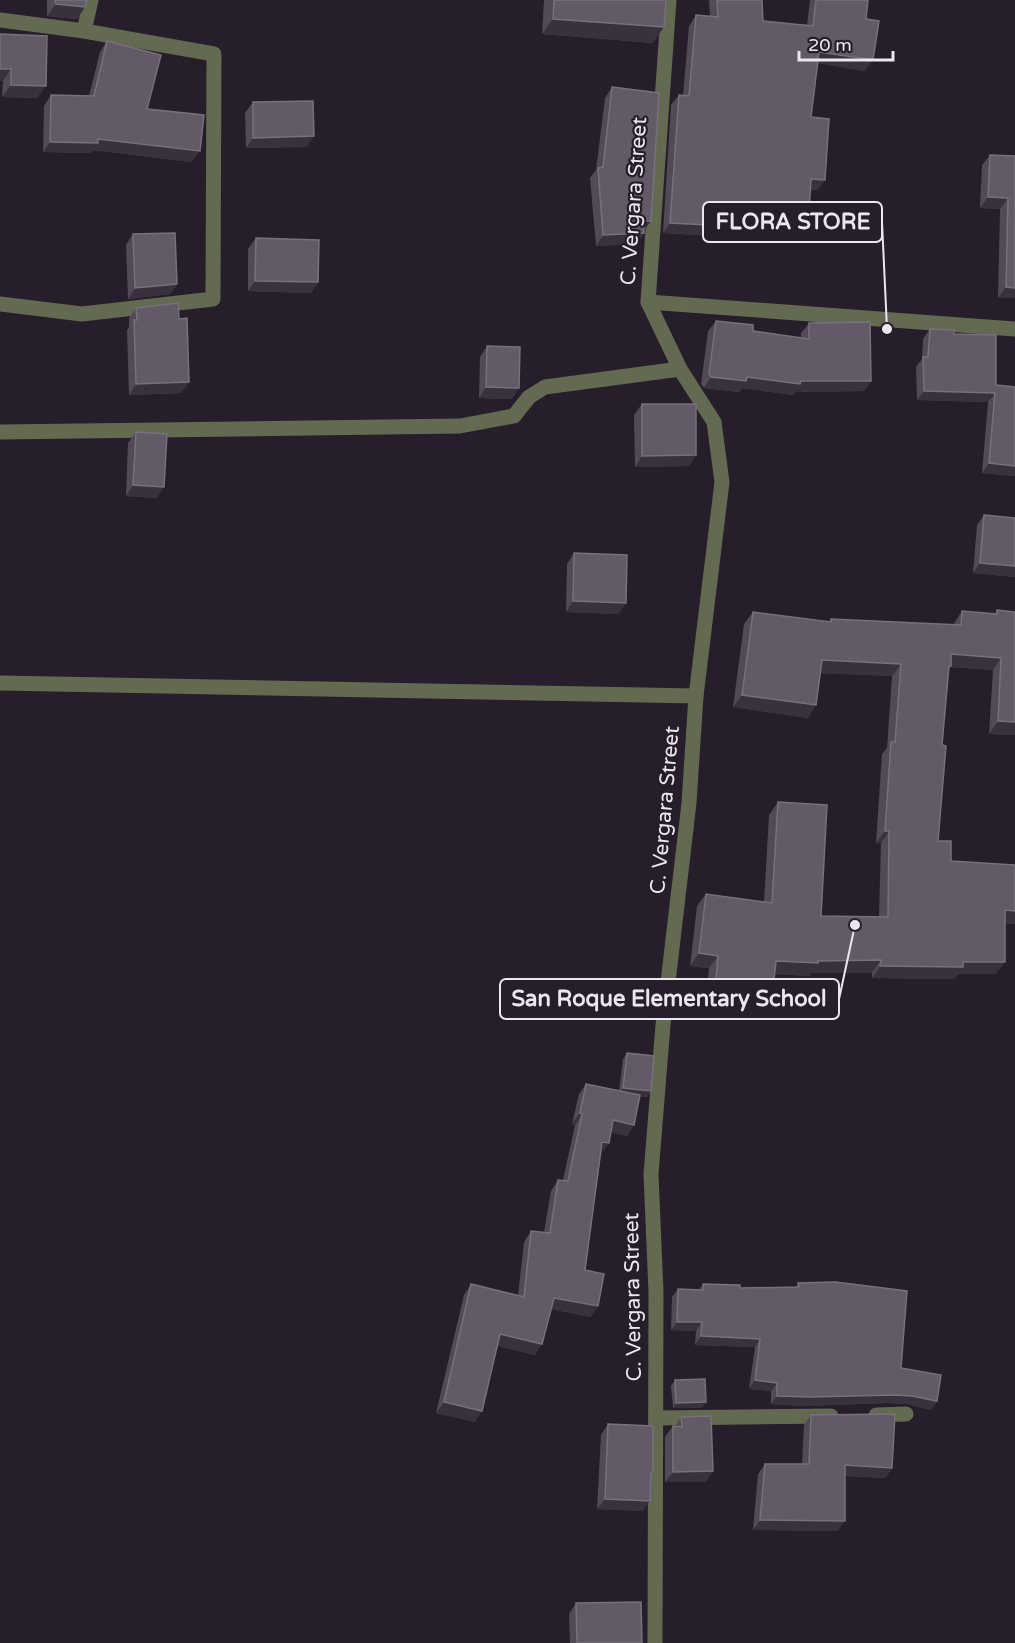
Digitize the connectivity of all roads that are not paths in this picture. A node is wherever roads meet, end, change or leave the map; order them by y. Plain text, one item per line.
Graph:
1 (91, 0) edge
2 (669, 0) edge
3 (0, 20) edge
4 (84, 31) junction
5 (648, 302) junction
6 (0, 304) edge
7 (1015, 329) edge
8 (680, 369) junction
9 (0, 432) edge
10 (0, 683) edge
11 (696, 696) junction
12 (906, 1414) dead end
13 (657, 1418) junction
14 (656, 1643) edge

1 - 4 street
2 - 5 street, C. Vergara Street
3 - 4 street
4 - 6 street
5 - 7 street
5 - 8 street, C. Vergara Street
8 - 9 street
8 - 11 street, C. Vergara Street
10 - 11 street
11 - 13 street, C. Vergara Street
12 - 13 street
13 - 14 street, C. Vergara Street

